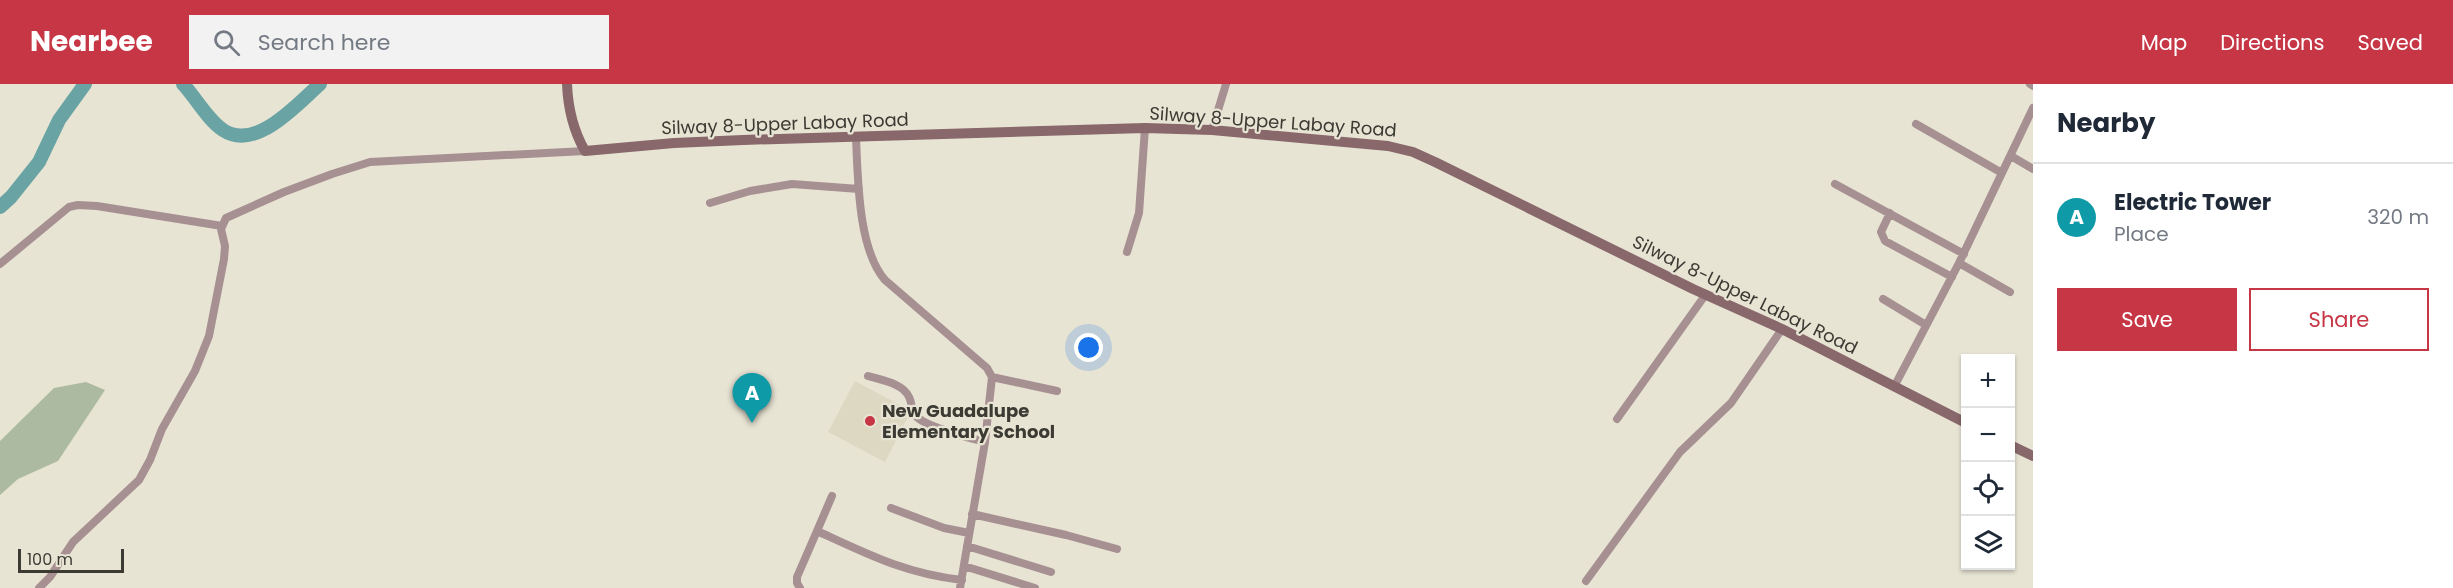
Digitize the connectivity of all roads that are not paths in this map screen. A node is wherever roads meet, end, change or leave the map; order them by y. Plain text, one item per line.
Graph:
1 (567, 84) edge
2 (1226, 84) edge
3 (2032, 111) edge
4 (1916, 124) dead end
5 (1145, 128) junction
6 (1212, 130) junction
7 (856, 138) junction
8 (585, 152) junction
9 (2011, 156) junction
10 (2033, 169) edge
11 (2002, 173) junction
12 (1835, 184) dead end
13 (859, 189) junction
14 (710, 203) dead end
15 (1890, 213) junction
16 (222, 226) junction
17 (1127, 252) dead end
18 (1964, 254) junction
19 (1959, 263) junction
20 (0, 264) edge
21 (1952, 276) junction
22 (2010, 292) dead end
23 (1706, 294) junction
24 (1883, 299) dead end
25 (1926, 325) junction
26 (1782, 329) junction
27 (868, 376) dead end
28 (992, 377) junction
29 (1894, 387) junction
30 (1057, 391) dead end
31 (1617, 419) dead end
32 (1961, 421) edge
33 (986, 442) junction
34 (2015, 447) edge
35 (2033, 456) edge
36 (832, 496) dead end
37 (891, 508) dead end
38 (972, 514) junction
39 (817, 531) junction
40 (969, 533) junction
41 (967, 546) junction
42 (1117, 549) dead end
43 (964, 566) junction
44 (1051, 572) dead end
45 (1586, 580) dead end
46 (961, 584) edge
47 (39, 588) edge
48 (800, 588) edge
49 (1035, 588) edge

1 - 8 main road
2 - 6 street
3 - 9 street
4 - 11 street
5 - 6 main road, Silway 8-Upper Labay Road
5 - 7 main road, Silway 8-Upper Labay Road
5 - 17 street
6 - 23 main road, Silway 8-Upper Labay Road
7 - 8 main road, Silway 8-Upper Labay Road
7 - 13 street
8 - 16 street
9 - 10 street
9 - 11 street
11 - 18 street
12 - 15 street
13 - 14 street
13 - 28 street
15 - 18 street
15 - 21 street
16 - 20 street
16 - 47 street
18 - 19 street
19 - 21 street
19 - 22 street
21 - 25 street
23 - 26 main road, Silway 8-Upper Labay Road
23 - 31 street
24 - 25 street
25 - 29 street
26 - 29 main road, Silway 8-Upper Labay Road
26 - 45 street
27 - 33 street
28 - 30 street
28 - 33 street
29 - 32 main road, Silway 8-Upper Labay Road
33 - 38 street
34 - 35 main road
36 - 39 street
37 - 40 street
38 - 40 street
38 - 42 street
39 - 46 street
39 - 48 street
40 - 41 street
41 - 43 street
41 - 44 street
43 - 46 street
43 - 49 street

